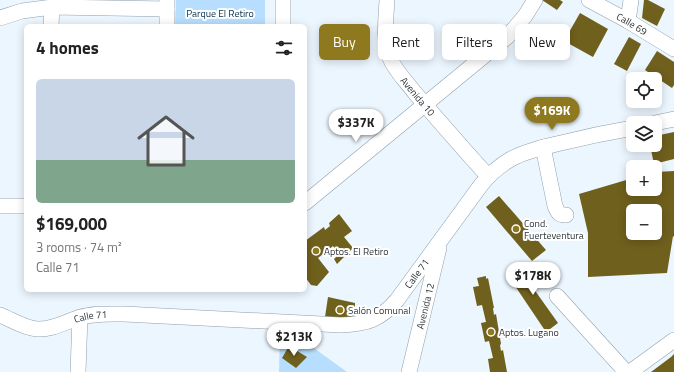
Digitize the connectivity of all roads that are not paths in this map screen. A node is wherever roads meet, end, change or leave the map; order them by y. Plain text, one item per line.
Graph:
1 (283, 0) edge
2 (387, 0) edge
3 (535, 0) edge
4 (589, 0) edge
5 (631, 0) edge
6 (167, 4) edge
7 (52, 7) junction
8 (0, 18) edge
9 (628, 21) junction
10 (51, 24) edge
11 (167, 24) edge
12 (283, 24) edge
13 (674, 49) edge
14 (424, 104) junction
15 (674, 119) edge
16 (662, 122) edge
17 (626, 129) edge
18 (544, 147) junction
19 (488, 176) junction
20 (307, 201) edge
21 (0, 206) edge
22 (24, 206) edge
23 (566, 215) dead end
24 (441, 239) junction
25 (557, 296) dead end
26 (0, 315) edge
27 (80, 317) junction
28 (674, 340) edge
29 (78, 372) edge
30 (409, 372) edge
31 (626, 372) edge
32 (630, 372) edge

1 - 12 street
2 - 14 street, Avenida 10
3 - 14 street
4 - 9 street, Calle 69
5 - 9 street
6 - 7 street
6 - 11 street
7 - 8 street
7 - 10 street
9 - 13 street, Calle 69
14 - 19 street, Avenida 10
14 - 20 street
15 - 16 street
17 - 18 street, Calle 71
18 - 19 street, Calle 71
18 - 23 street
19 - 24 street, Calle 71
21 - 22 street
24 - 27 street, Calle 71
24 - 30 street, Avenida 12
25 - 31 street
26 - 27 street, Calle 71
27 - 29 street
28 - 32 street

